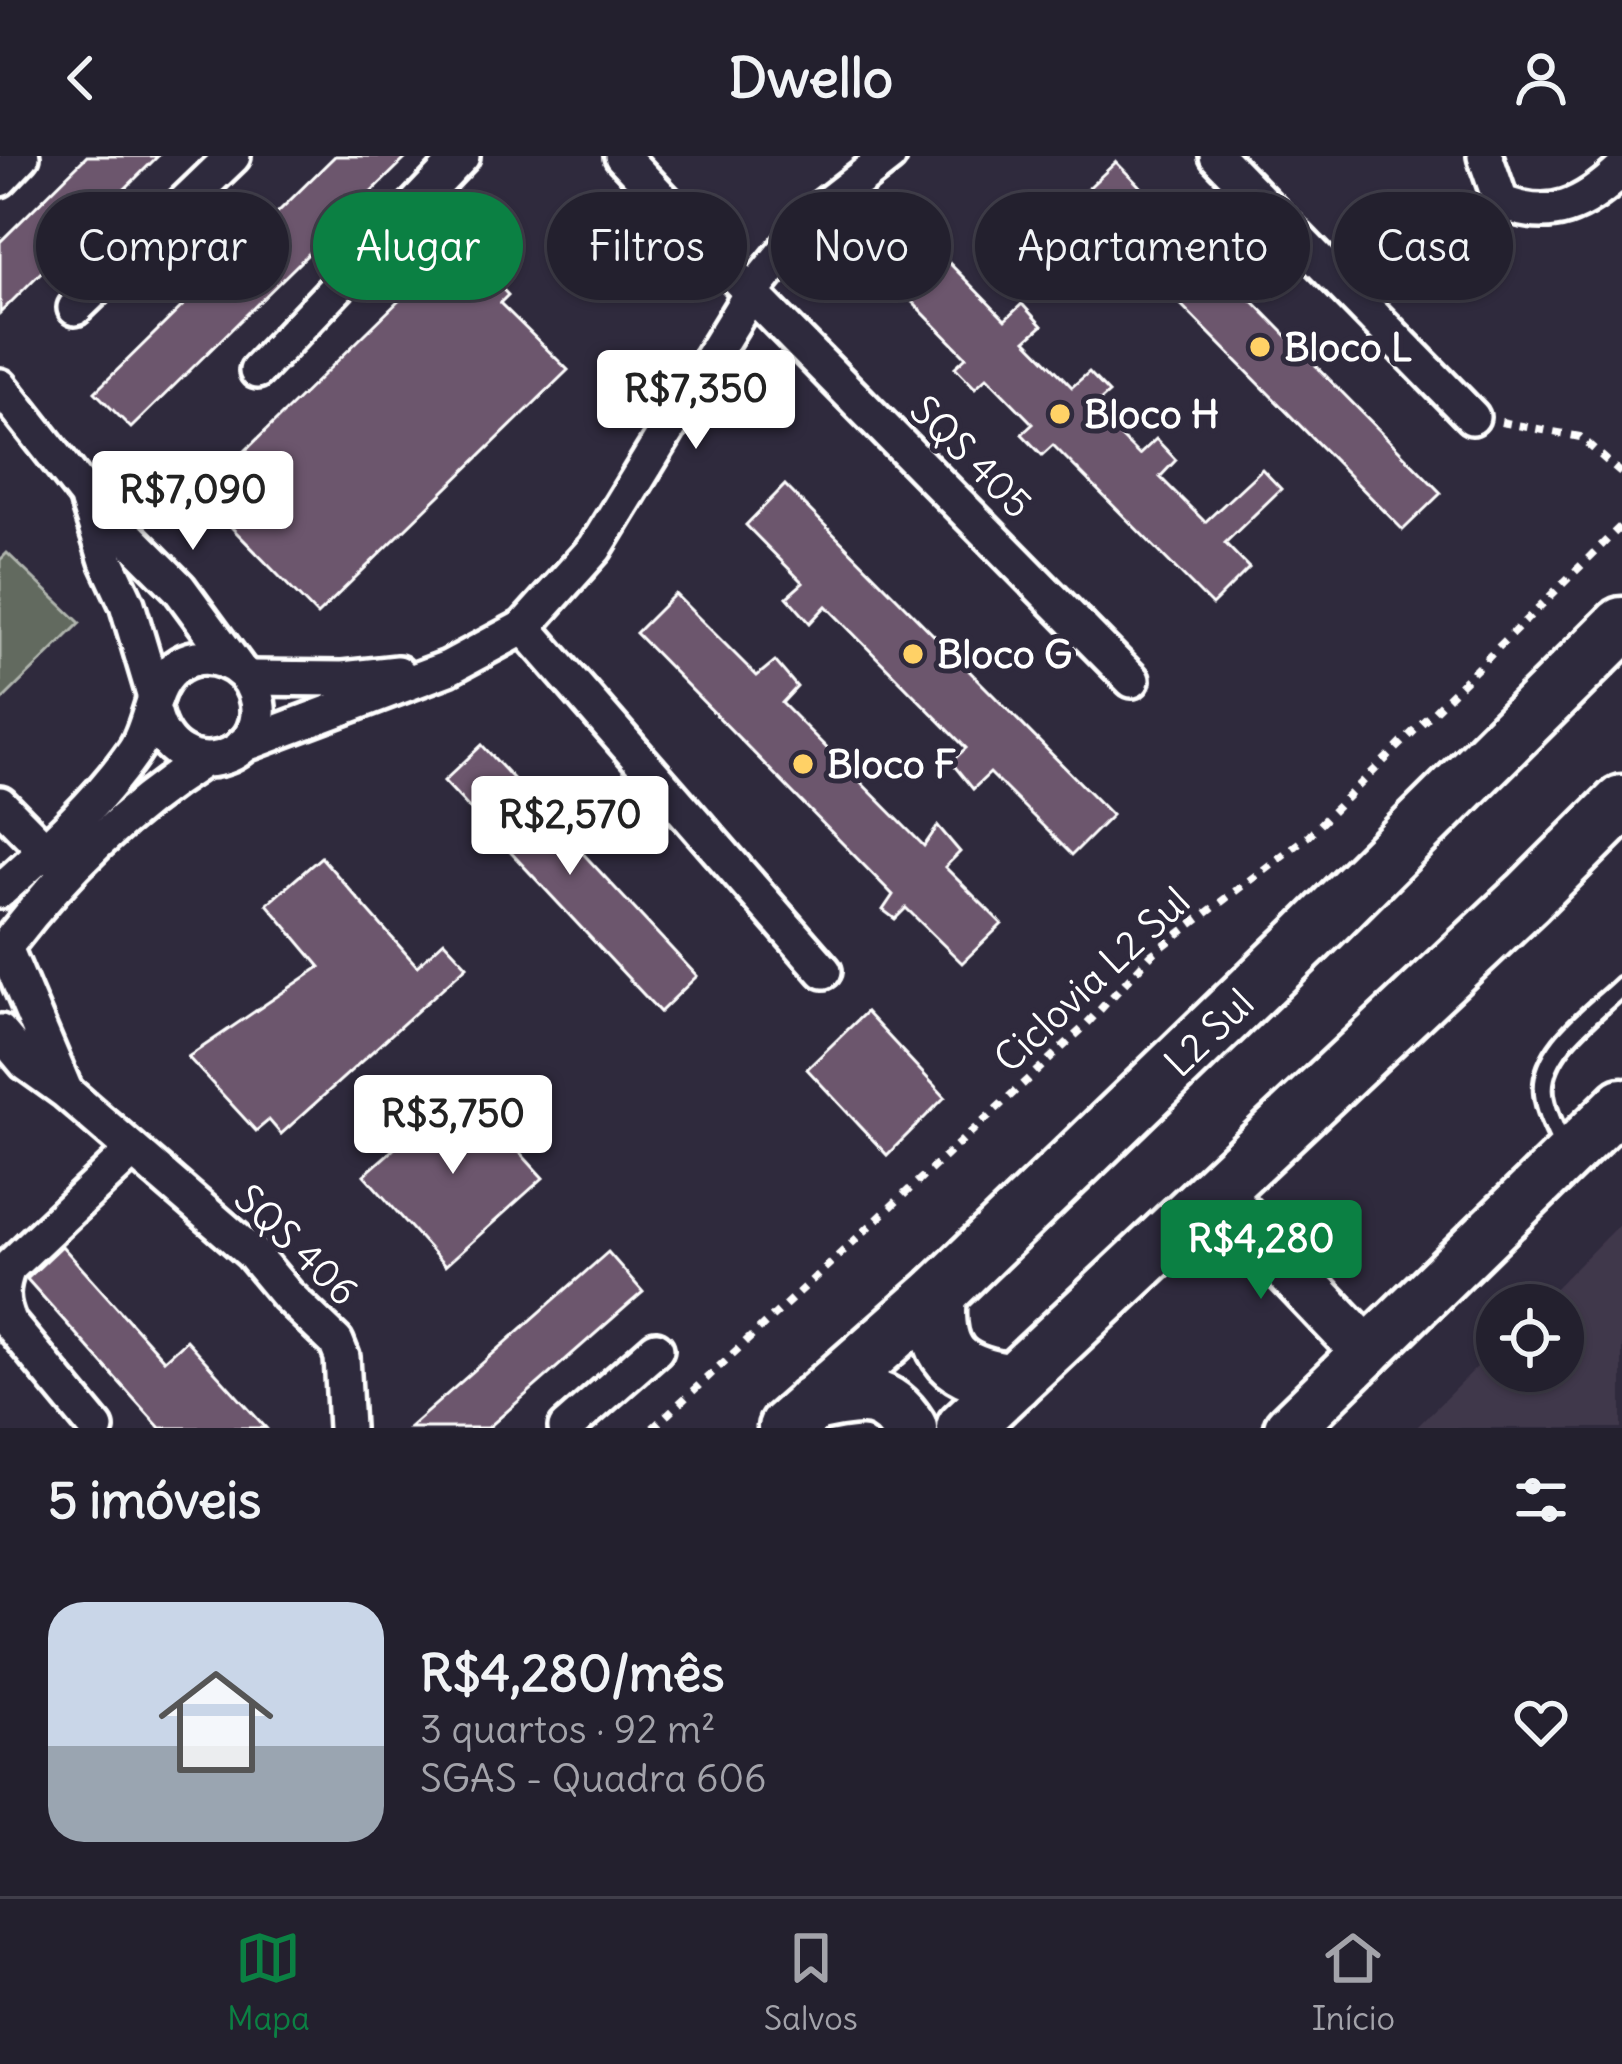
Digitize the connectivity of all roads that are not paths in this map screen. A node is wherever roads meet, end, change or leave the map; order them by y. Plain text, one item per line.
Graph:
1 (22, 156) edge
2 (233, 156) edge
3 (462, 156) edge
4 (622, 156) edge
5 (889, 156) edge
6 (1217, 156) edge
7 (1485, 156) edge
8 (1622, 170) edge
9 (0, 179) edge
10 (751, 293) junction
11 (75, 308) dead end
12 (257, 371) dead end
13 (0, 386) edge
14 (1472, 417) road end
15 (85, 494) junction
16 (1622, 625) edge
17 (524, 627) junction
18 (448, 668) junction
19 (242, 672) junction
20 (1132, 680) dead end
21 (154, 705) junction
22 (243, 745) junction
23 (202, 761) junction
24 (1622, 803) edge
25 (0, 804) edge
26 (55, 860) junction
27 (0, 891) edge
28 (4, 948) edge
29 (824, 970) dead end
30 (1622, 986) edge
31 (0, 1032) edge
32 (65, 1091) junction
33 (1622, 1103) edge
34 (131, 1152) junction
35 (1568, 1156) junction
36 (1216, 1193) junction
37 (939, 1293) junction
38 (656, 1349) dead end
39 (1367, 1352) junction
40 (1013, 1382) junction
41 (799, 1416) edge
42 (96, 1428) edge
43 (346, 1428) edge
44 (566, 1428) edge
45 (909, 1428) edge
46 (964, 1428) edge
47 (1289, 1428) edge

1 - 9 street
2 - 11 street
3 - 12 street
4 - 10 street, SQS 405
5 - 10 street
6 - 14 street
7 - 8 street
10 - 17 street
10 - 20 street, SQS 405
13 - 15 street
15 - 19 street
15 - 21 street
16 - 37 main road, L2 Sul
17 - 18 street
17 - 29 street
18 - 19 street
18 - 22 street
19 - 21 street
19 - 22 street
21 - 23 street
21 - 26 street, SQS 406
22 - 23 street
23 - 26 street, SQS 406
24 - 36 main road
25 - 26 street
26 - 27 street, SQS 406
26 - 28 street, SQS 406
28 - 32 street, SQS 406
30 - 35 lane
31 - 32 street, SQS 406
32 - 34 street, SQS 406
33 - 35 street
34 - 42 street
34 - 43 street, SQS 406
35 - 39 street
36 - 39 street
36 - 40 main road
37 - 40 main road
37 - 41 main road, L2 Sul
38 - 44 street
39 - 47 street
40 - 46 main road
41 - 45 main road

